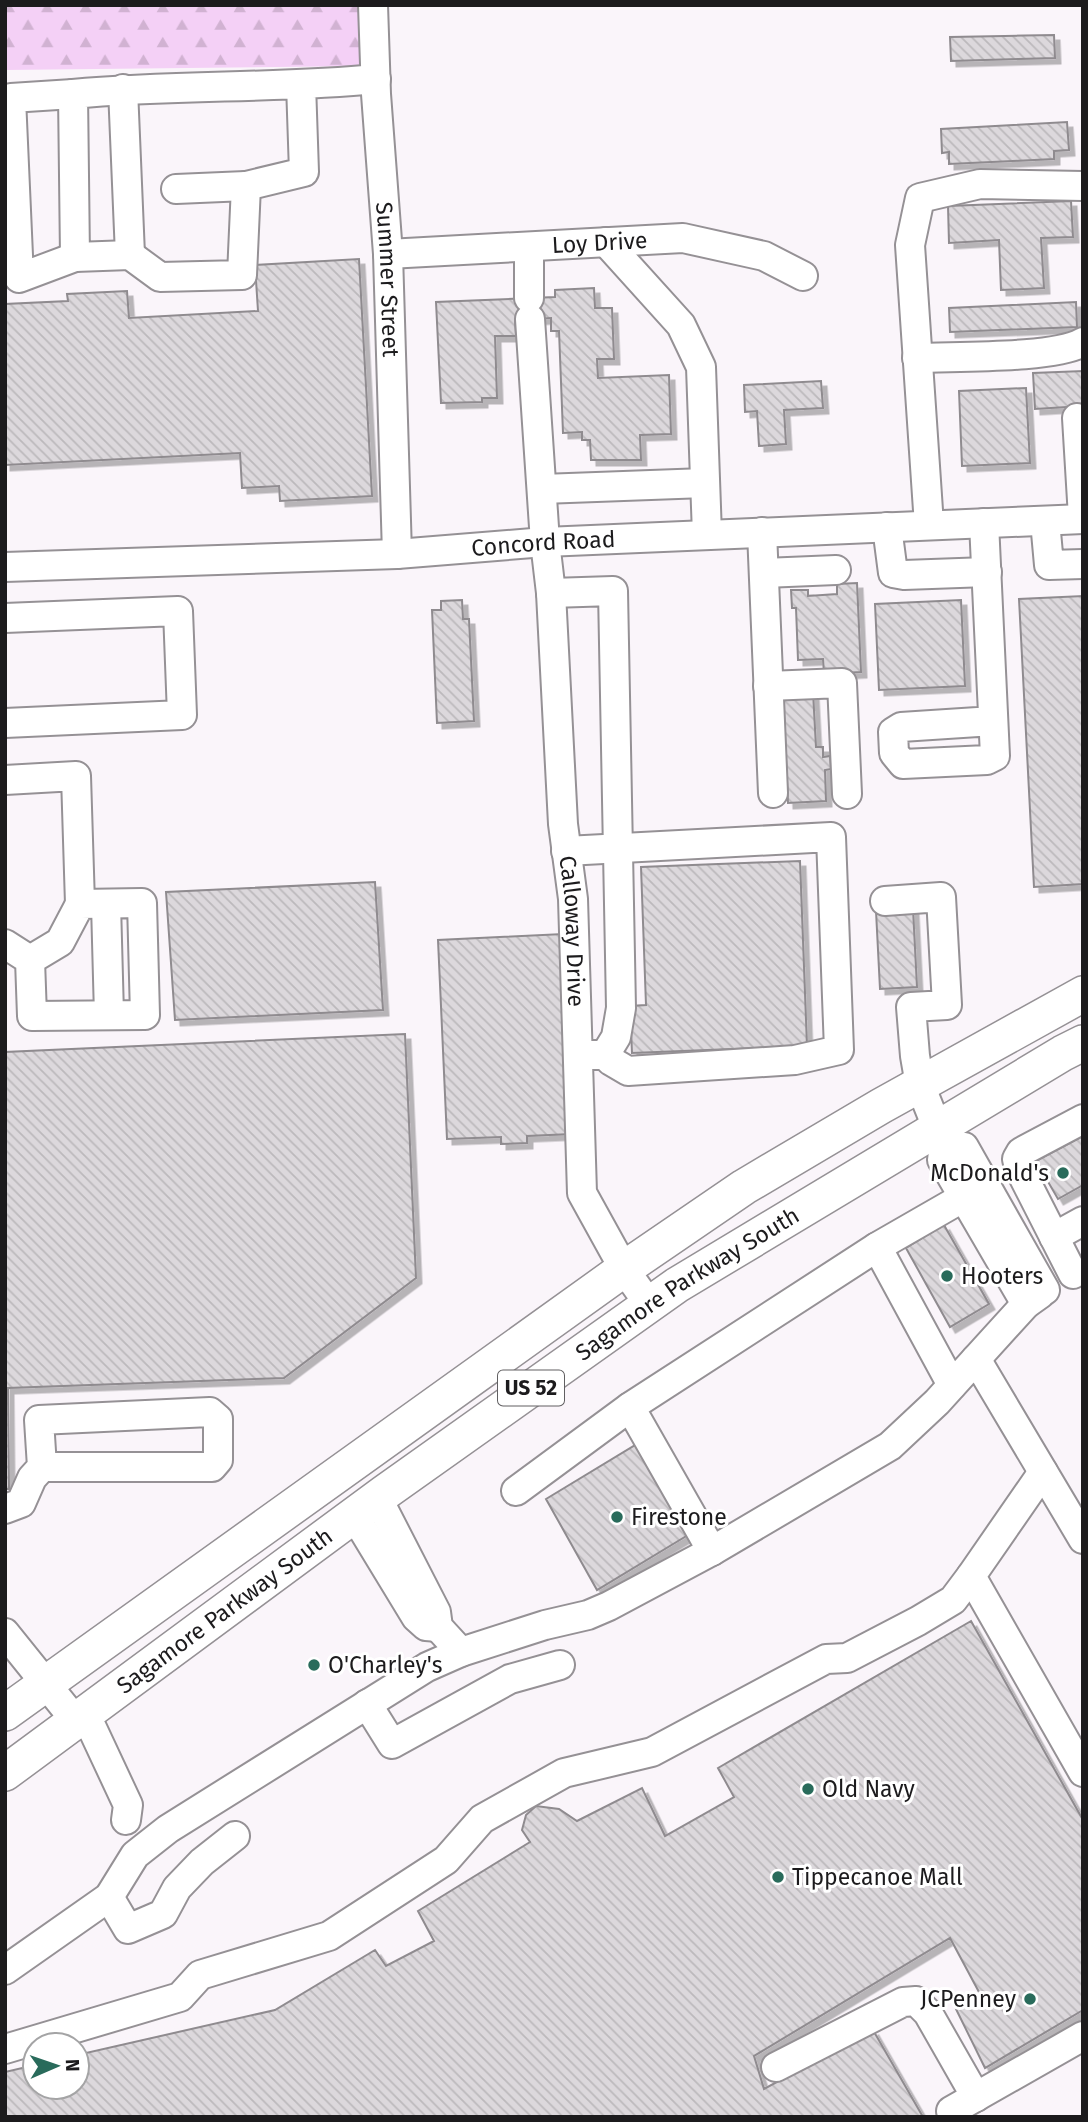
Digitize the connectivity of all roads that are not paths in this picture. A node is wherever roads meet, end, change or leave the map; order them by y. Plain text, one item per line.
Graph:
1 (373, 5) edge
2 (376, 79) junction
3 (301, 84) junction
4 (123, 89) junction
5 (73, 94) junction
6 (246, 186) junction
7 (1083, 186) edge
8 (176, 189) dead end
9 (606, 242) junction
10 (529, 247) junction
11 (388, 254) junction
12 (130, 255) junction
13 (75, 257) junction
14 (803, 276) dead end
15 (12, 279) edge
16 (1083, 342) edge
17 (917, 358) junction
18 (1077, 418) dead end
19 (705, 483) junction
20 (542, 489) junction
21 (1083, 518) edge
22 (1045, 521) junction
23 (984, 523) junction
24 (929, 525) junction
25 (887, 527) junction
26 (762, 532) junction
27 (707, 535) junction
28 (545, 542) junction
29 (397, 554) junction
30 (1083, 564) edge
31 (5, 567) edge
32 (836, 570) dead end
33 (987, 572) junction
34 (764, 573) junction
35 (551, 593) junction
36 (5, 618) edge
37 (768, 686) junction
38 (993, 721) dead end
39 (5, 723) edge
40 (5, 780) edge
41 (772, 793) dead end
42 (847, 794) dead end
43 (617, 847) junction
44 (566, 851) junction
45 (885, 901) dead end
46 (93, 904) junction
47 (5, 944) edge
48 (30, 960) junction
49 (1083, 993) edge
50 (1083, 1043) edge
51 (591, 1055) junction
52 (920, 1085) junction
53 (1083, 1119) edge
54 (1083, 1131) edge
55 (940, 1137) junction
56 (1024, 1178) junction
57 (964, 1197) junction
58 (1083, 1221) edge
59 (1054, 1237) junction
60 (877, 1247) junction
61 (624, 1269) junction
62 (1078, 1271) edge
63 (1035, 1297) junction
64 (649, 1304) junction
65 (976, 1359) junction
66 (952, 1385) junction
67 (630, 1407) junction
68 (42, 1467) junction
69 (1043, 1472) junction
70 (516, 1491) dead end
71 (366, 1506) junction
72 (5, 1509) edge
73 (1083, 1539) edge
74 (712, 1551) junction
75 (971, 1576) junction
76 (5, 1633) edge
77 (461, 1651) junction
78 (560, 1665) dead end
79 (47, 1682) junction
80 (367, 1704) junction
81 (5, 1713) edge
82 (75, 1720) junction
83 (1083, 1772) edge
84 (5, 1773) edge
85 (235, 1836) dead end
86 (142, 1850) junction
87 (109, 1896) junction
88 (5, 1970) edge
89 (1083, 2036) edge
90 (5, 2049) edge
91 (776, 2067) dead end
92 (976, 2097) junction
93 (953, 2117) edge

1 - 2 street, Summer Street
2 - 3 street
2 - 11 street, Summer Street
3 - 4 street
3 - 6 street
4 - 5 street
4 - 12 street
5 - 13 street
5 - 15 street
6 - 8 street
6 - 12 street
7 - 17 street
9 - 10 street, Loy Drive
9 - 14 street, Loy Drive
9 - 19 street
10 - 11 street, Loy Drive
10 - 20 street, Calloway Drive
11 - 29 street, Summer Street
12 - 13 street
13 - 15 street
16 - 17 street
17 - 24 street
18 - 21 street
19 - 20 street
19 - 27 street
20 - 28 street, Calloway Drive
21 - 22 street, Concord Road
22 - 23 street, Concord Road
22 - 30 street
23 - 24 street, Concord Road
23 - 33 street
24 - 25 street, Concord Road
25 - 26 street, Concord Road
25 - 33 street
26 - 27 street, Concord Road
26 - 34 street
27 - 28 street, Concord Road
28 - 29 street, Concord Road
28 - 35 street, Calloway Drive
29 - 31 street, Concord Road
32 - 34 street
33 - 38 street
34 - 37 street
35 - 43 street
35 - 44 street, Calloway Drive
36 - 39 street
37 - 41 street
37 - 42 street
40 - 46 street
43 - 44 street
43 - 51 street
43 - 51 street
44 - 51 street, Calloway Drive
45 - 52 street
46 - 48 street
46 - 48 street
47 - 48 street
49 - 52 main road, Sagamore Parkway South / US 52
50 - 55 main road, Sagamore Parkway South / US 52
51 - 61 street, Calloway Drive
52 - 55 street
52 - 61 main road, Sagamore Parkway South / US 52
53 - 56 street
54 - 56 street
55 - 57 street
55 - 63 street
55 - 64 main road, Sagamore Parkway South / US 52
56 - 59 street
57 - 60 street
57 - 63 street
58 - 59 street
59 - 62 street
60 - 66 street
60 - 67 street
61 - 64 street, Calloway Drive
61 - 79 main road, Sagamore Parkway South / US 52
62 - 63 street
63 - 65 street
64 - 71 main road, Sagamore Parkway South / US 52
65 - 66 street
65 - 69 street
66 - 74 street
67 - 70 street
67 - 74 street
68 - 68 street
68 - 72 street
69 - 73 street
69 - 75 street
71 - 77 street
71 - 82 main road, Sagamore Parkway South / US 52
74 - 77 street
75 - 83 street
75 - 90 street
76 - 79 street
77 - 80 street
78 - 80 street
79 - 81 main road, Sagamore Parkway South / US 52
79 - 82 street
80 - 86 street
82 - 84 main road, Sagamore Parkway South / US 52
82 - 86 street
85 - 87 street
86 - 87 street
87 - 88 street
89 - 92 street
91 - 92 street
92 - 93 street

